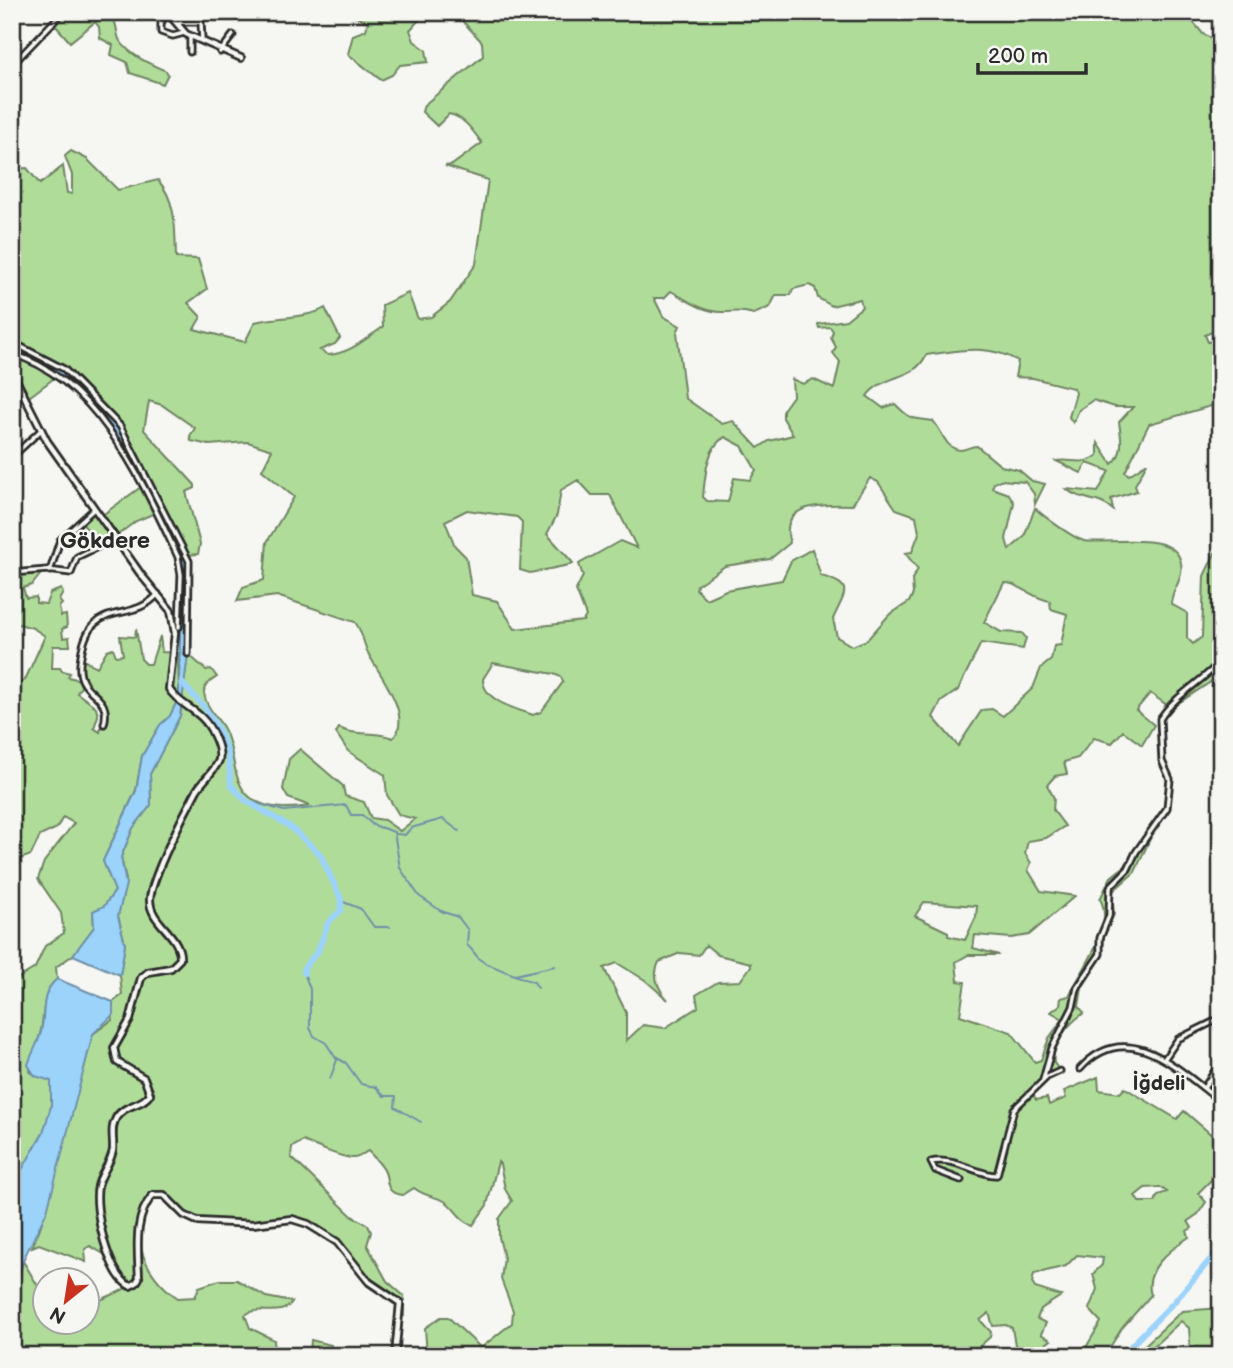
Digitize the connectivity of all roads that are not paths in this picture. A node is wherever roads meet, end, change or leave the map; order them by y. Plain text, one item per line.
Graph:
1 (63, 12) edge
2 (167, 12) edge
3 (184, 12) edge
4 (202, 12) edge
5 (199, 21) junction
6 (179, 24) junction
7 (184, 33) junction
8 (233, 35) dead end
9 (190, 36) junction
10 (202, 40) junction
11 (191, 52) dead end
12 (220, 52) junction
13 (241, 58) dead end
14 (12, 65) edge
15 (12, 342) edge
16 (12, 355) edge
17 (12, 372) edge
18 (88, 398) junction
19 (40, 431) junction
20 (12, 457) edge
21 (94, 509) junction
22 (116, 538) junction
23 (12, 550) edge
24 (50, 571) junction
25 (15, 572) edge
26 (158, 594) junction
27 (182, 627) junction
28 (188, 654) dead end
29 (1221, 661) edge
30 (104, 724) dead end
31 (1221, 1018) edge
32 (1165, 1058) junction
33 (1221, 1061) edge
34 (1080, 1069) dead end
35 (1060, 1071) dead end
36 (1043, 1080) junction
37 (1204, 1088) junction
38 (1221, 1102) edge
39 (961, 1180) dead end
40 (396, 1356) edge

1 - 14 street
2 - 6 street
2 - 7 street
3 - 6 street
4 - 5 street
5 - 6 street
5 - 10 street
6 - 7 street
7 - 9 street
8 - 12 street
9 - 10 street
9 - 11 street
10 - 12 street
12 - 13 street
15 - 18 street
16 - 18 street
17 - 19 street
18 - 27 street
18 - 27 street
19 - 20 street
19 - 21 street
21 - 22 street
21 - 24 street
22 - 24 street
22 - 26 street
23 - 25 street
24 - 25 street
26 - 27 street
26 - 30 street
27 - 28 street
27 - 40 street
29 - 36 street
31 - 32 street
32 - 34 street
32 - 37 street
33 - 37 street
35 - 36 street
36 - 39 street
37 - 38 street

